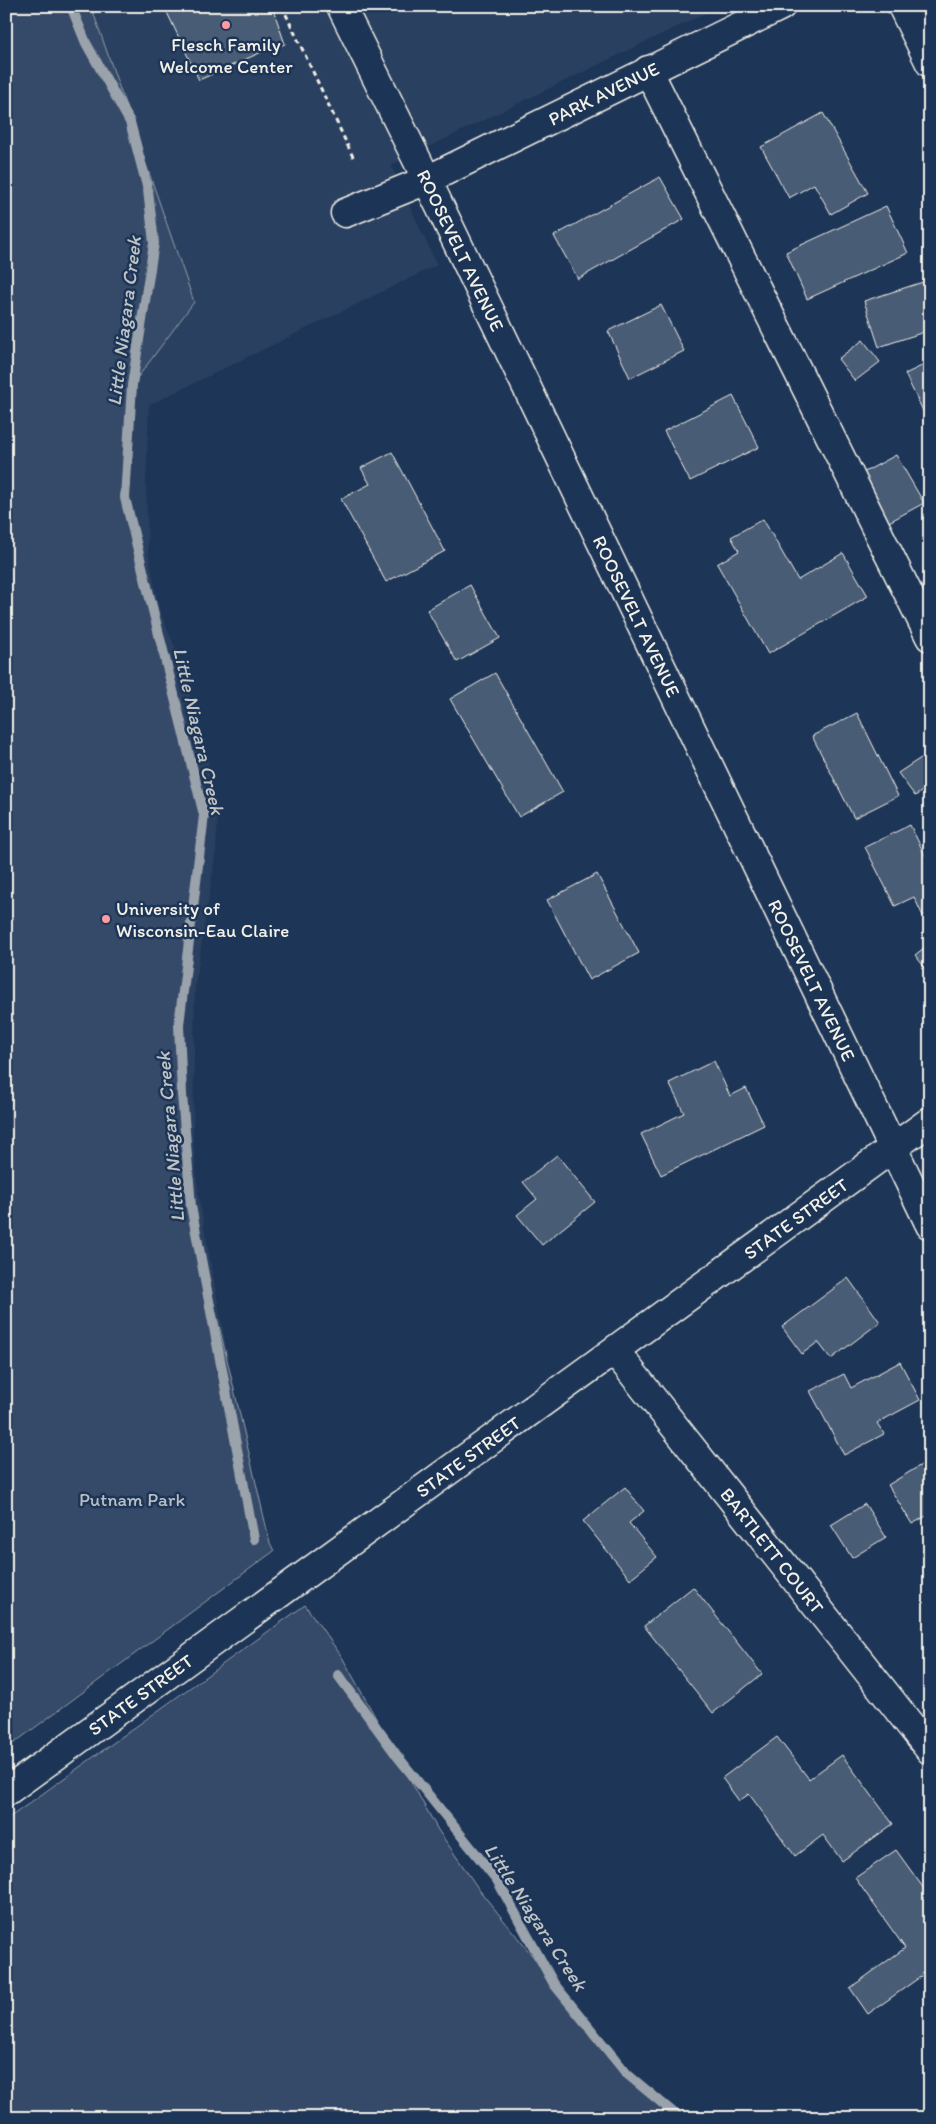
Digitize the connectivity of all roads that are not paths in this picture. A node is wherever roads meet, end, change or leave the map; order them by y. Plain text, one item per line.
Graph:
1 (341, 6) edge
2 (780, 6) edge
3 (902, 6) edge
4 (930, 63) edge
5 (648, 70) junction
6 (427, 180) junction
7 (345, 213) dead end
8 (930, 637) edge
9 (930, 1120) edge
10 (893, 1147) junction
11 (930, 1225) edge
12 (615, 1351) junction
13 (930, 1750) edge
14 (6, 1792) edge

1 - 6 street, ROOSEVELT AVENUE
2 - 5 street, PARK AVENUE
3 - 4 street
5 - 6 street, PARK AVENUE
5 - 8 street
6 - 7 street, PARK AVENUE
6 - 10 street, ROOSEVELT AVENUE
9 - 10 street, STATE STREET
10 - 11 street, ROOSEVELT AVENUE
10 - 12 street, STATE STREET
12 - 13 street, BARTLETT COURT
12 - 14 street, STATE STREET

